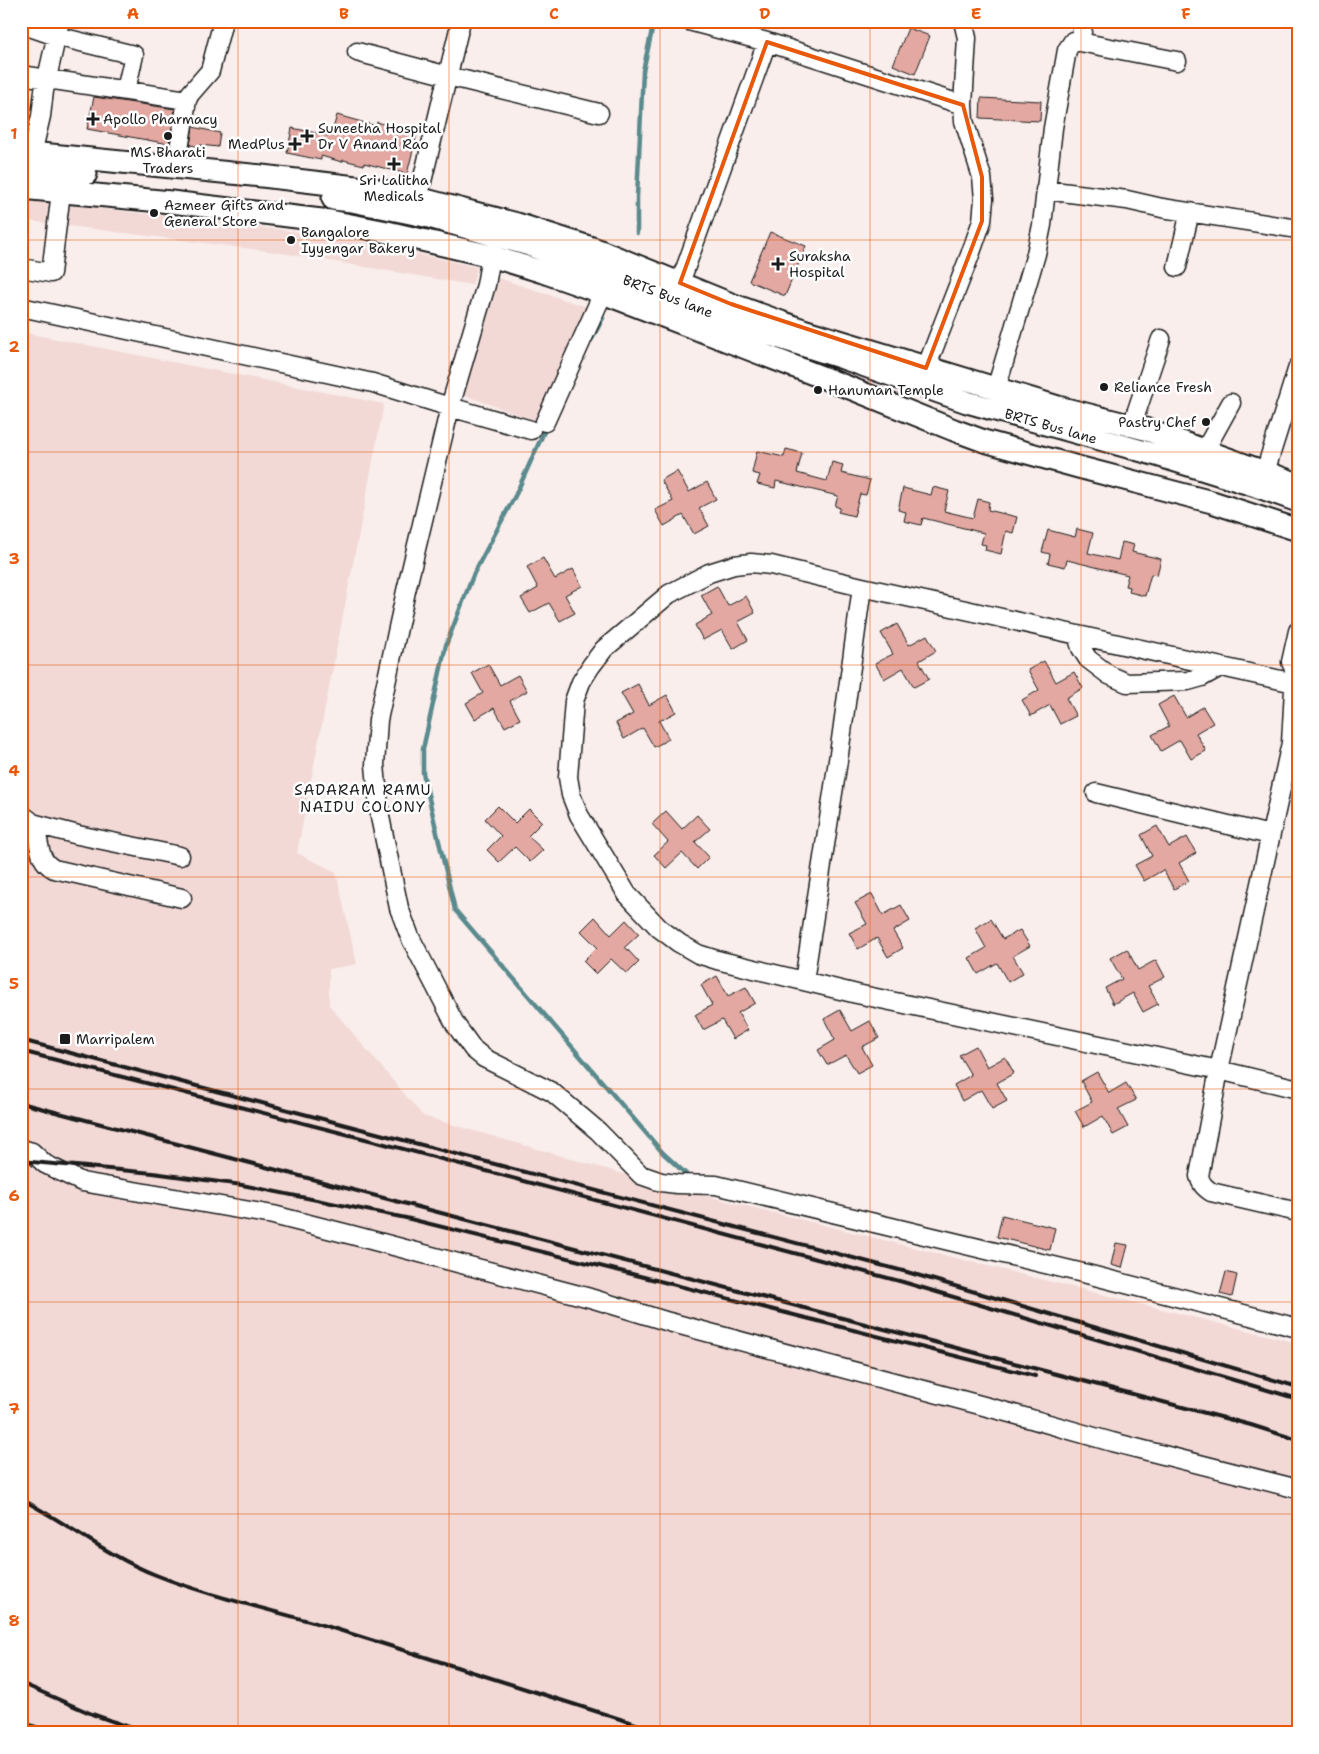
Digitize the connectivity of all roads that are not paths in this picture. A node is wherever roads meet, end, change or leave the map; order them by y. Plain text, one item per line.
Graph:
1 (223, 21) edge
2 (461, 21) edge
3 (689, 21) edge
4 (963, 21) edge
5 (1084, 21) edge
6 (21, 24) edge
7 (58, 29) edge
8 (767, 42) junction
9 (1080, 42) junction
10 (357, 52) dead end
11 (1177, 61) dead end
12 (21, 75) edge
13 (448, 76) junction
14 (47, 78) junction
15 (126, 90) junction
16 (187, 100) junction
17 (963, 105) junction
18 (599, 113) dead end
19 (25, 158) edge
20 (176, 168) junction
21 (21, 188) edge
22 (242, 188) junction
23 (1046, 190) junction
24 (61, 192) junction
25 (418, 198) junction
26 (242, 210) junction
27 (1190, 212) junction
28 (1298, 230) edge
29 (491, 256) junction
30 (1177, 267) dead end
31 (21, 268) edge
32 (680, 283) junction
33 (603, 294) junction
34 (21, 307) edge
35 (1161, 339) dead end
36 (1298, 367) edge
37 (926, 368) junction
38 (996, 389) junction
39 (1231, 403) dead end
40 (450, 407) junction
41 (1132, 425) junction
42 (1205, 450) junction
43 (1265, 472) junction
44 (1298, 484) edge
45 (1298, 501) edge
46 (1298, 530) edge
47 (862, 587) junction
48 (1298, 631) edge
49 (1077, 635) junction
50 (1220, 667) junction
51 (1296, 675) edge
52 (1096, 793) dead end
53 (27, 819) edge
54 (1270, 835) junction
55 (180, 856) dead end
56 (182, 898) dead end
57 (804, 981) junction
58 (1219, 1070) junction
59 (1298, 1088) edge
60 (25, 1151) edge
61 (1298, 1212) edge
62 (1298, 1328) edge
63 (1298, 1489) edge

1 - 16 street
2 - 13 street
3 - 8 street
4 - 17 street
5 - 9 street
6 - 7 street
7 - 14 street
7 - 15 street
8 - 17 street
8 - 32 street
9 - 11 street
9 - 23 street
10 - 13 street
12 - 14 street
13 - 18 street
13 - 25 street
14 - 15 street
14 - 19 street
15 - 16 street
16 - 20 street
17 - 37 street
19 - 20 main road
19 - 22 main road, BRTS Bus lane
20 - 25 main road
21 - 24 main road
22 - 26 main road
22 - 45 main road, BRTS Bus lane
23 - 27 street
23 - 38 street
24 - 26 main road
24 - 31 street
25 - 32 main road
26 - 29 main road
27 - 28 street
27 - 30 street
29 - 33 main road
29 - 40 street
32 - 37 main road
33 - 40 street
33 - 46 main road
34 - 40 street
35 - 41 street
36 - 43 street
37 - 38 main road
38 - 41 main road
39 - 42 street
40 - 62 street
41 - 42 main road
42 - 43 main road
43 - 44 main road
47 - 49 street
47 - 57 street
47 - 57 street
48 - 51 street
49 - 50 street
49 - 50 street
50 - 51 street
51 - 54 street
52 - 54 street
53 - 55 street
53 - 56 street
54 - 58 street
57 - 58 street
58 - 59 street
58 - 61 street
60 - 63 street

